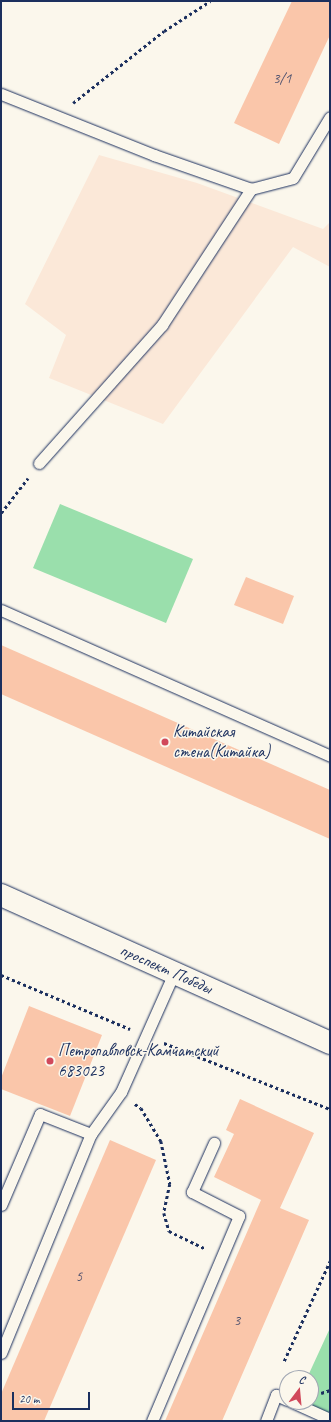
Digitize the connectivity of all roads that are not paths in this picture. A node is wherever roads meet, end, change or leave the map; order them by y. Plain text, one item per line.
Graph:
1 (1, 94) edge
2 (330, 118) edge
3 (251, 189) junction
4 (39, 463) road end
5 (1, 610) edge
6 (330, 756) edge
7 (1, 895) edge
8 (174, 972) junction
9 (330, 1043) edge
10 (91, 1134) junction
11 (214, 1142) dead end
12 (1, 1205) edge
13 (1, 1353) edge
14 (279, 1396) edge
15 (311, 1410) edge
16 (330, 1418) edge
17 (152, 1421) edge
18 (266, 1421) edge

1 - 3 lane
2 - 3 lane
3 - 4 lane
5 - 6 lane
7 - 8 main road, проспект Победы
8 - 9 main road, проспект Победы
8 - 10 lane
10 - 12 lane
10 - 13 lane
11 - 17 lane
14 - 18 lane
15 - 16 lane

